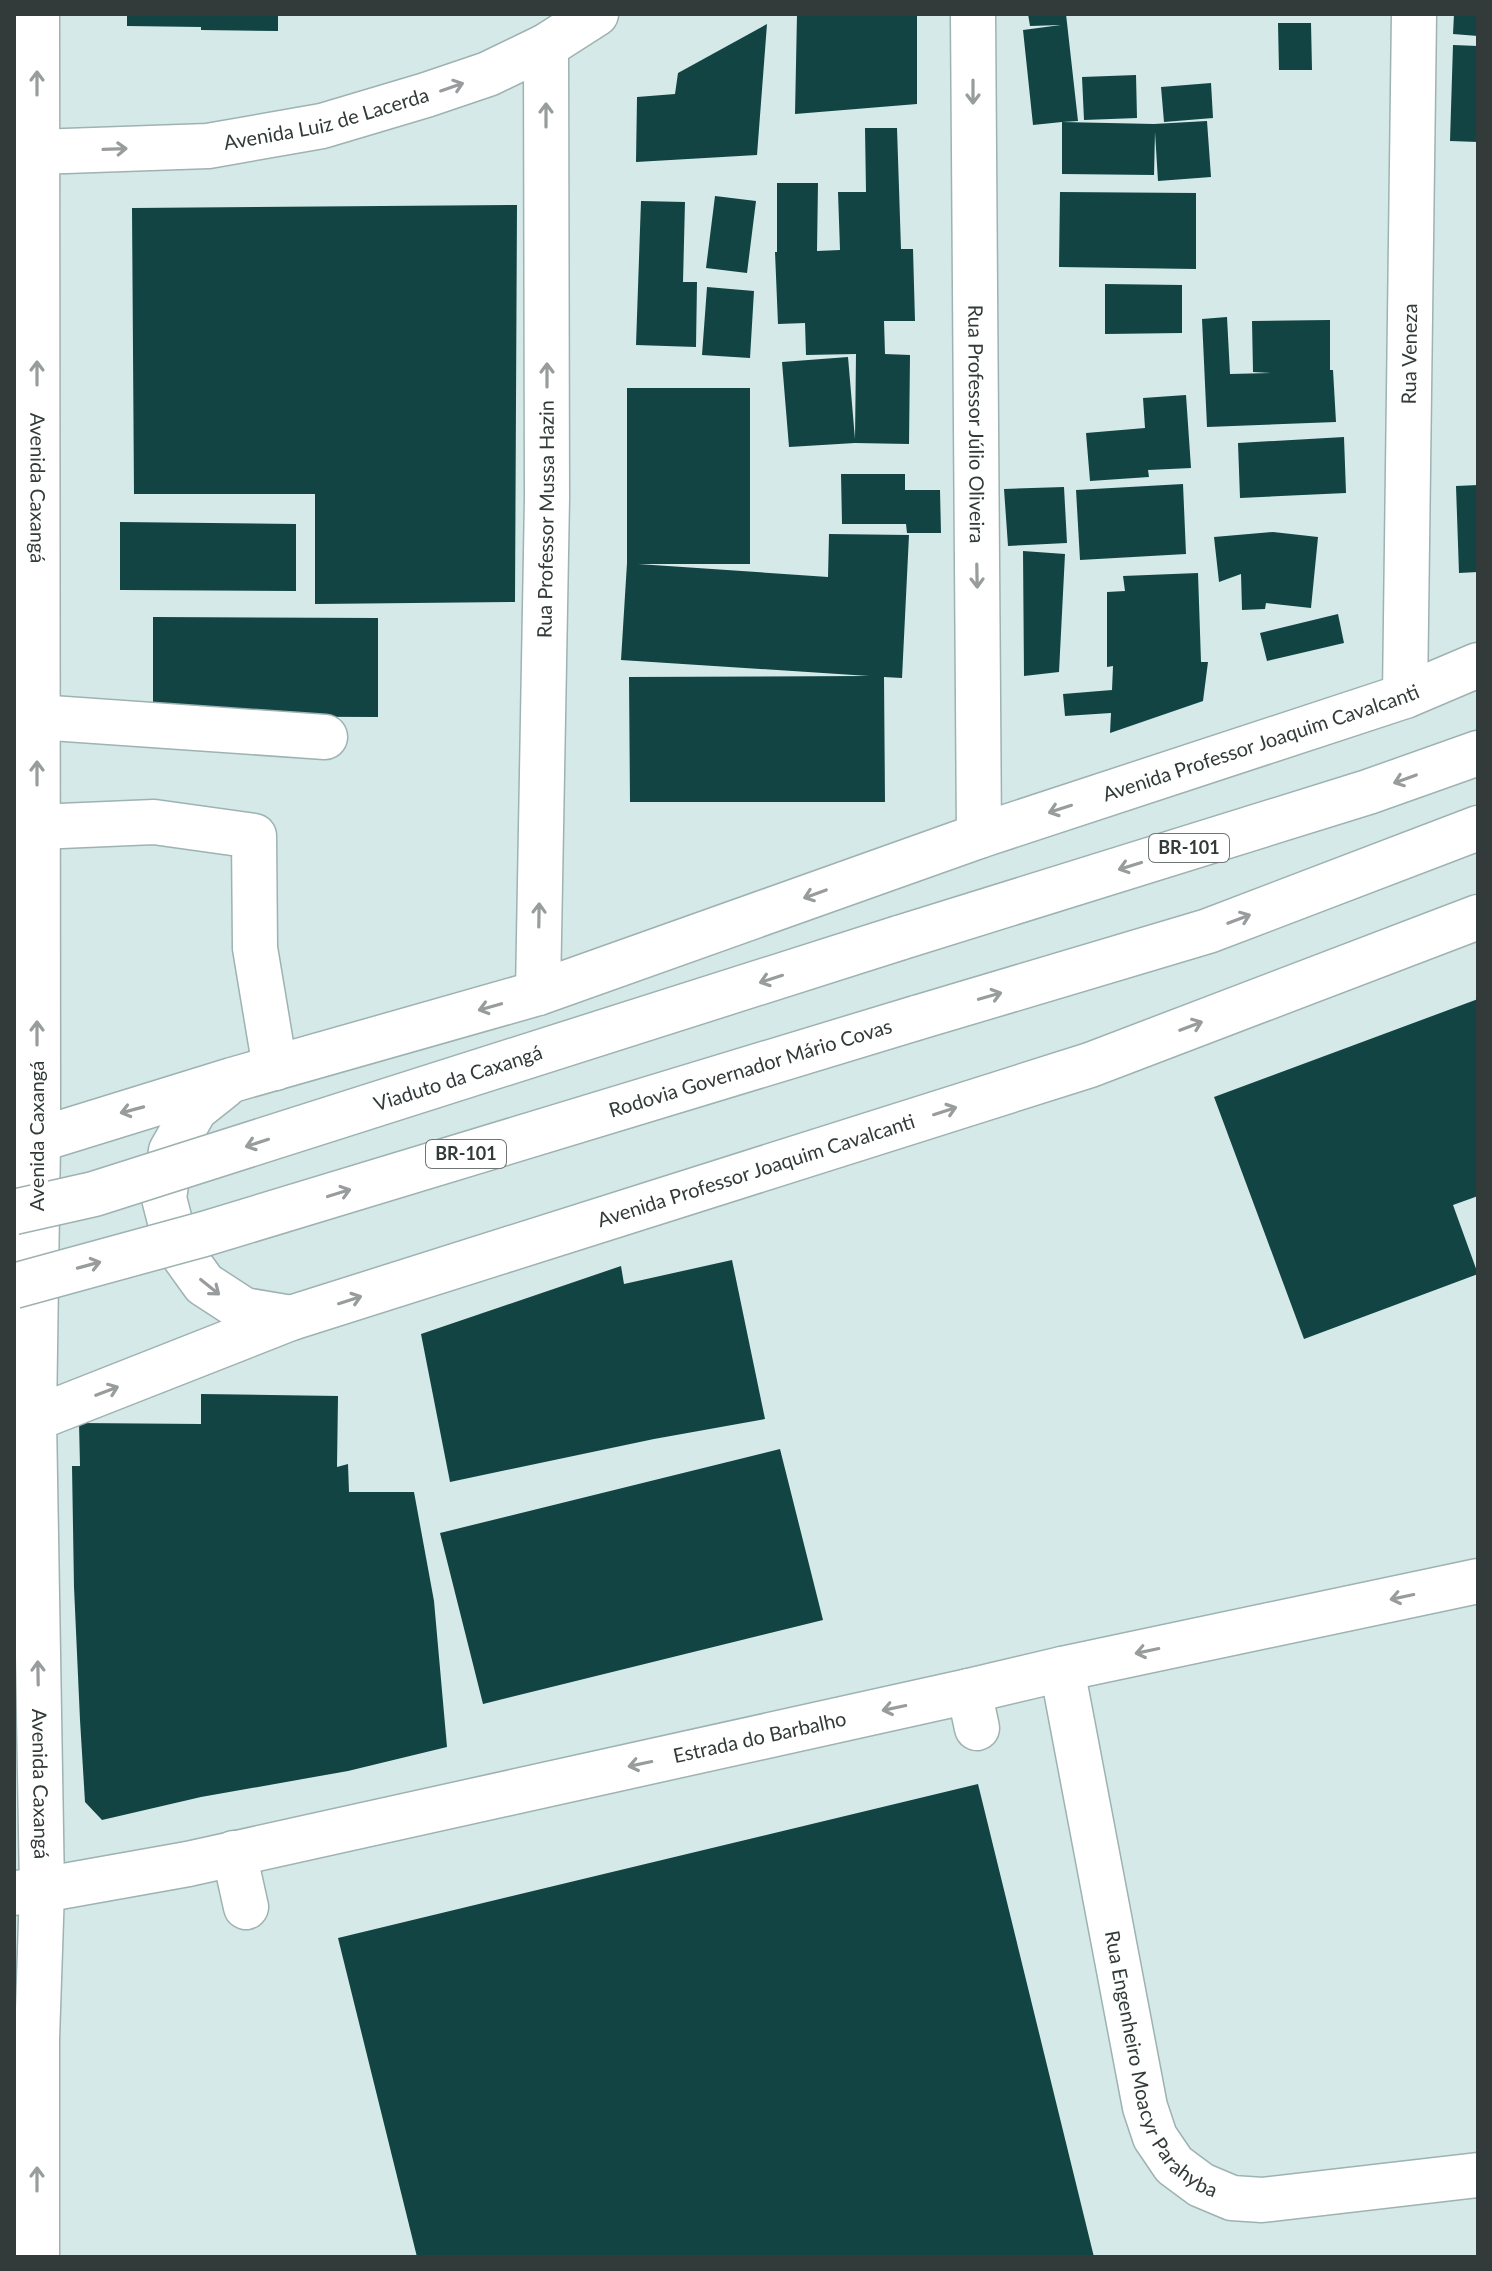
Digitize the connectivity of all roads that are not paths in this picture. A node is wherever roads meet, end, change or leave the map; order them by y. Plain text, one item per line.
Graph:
1 (37, 14) edge
2 (596, 14) edge
3 (973, 14) edge
4 (1414, 14) edge
5 (546, 46) junction
6 (26, 165) edge
7 (1478, 665) edge
8 (1405, 696) junction
9 (37, 717) junction
10 (325, 737) dead end
11 (1478, 753) edge
12 (37, 827) junction
13 (1478, 828) edge
14 (979, 836) junction
15 (1478, 917) edge
16 (538, 993) junction
17 (275, 1068) junction
18 (232, 1080) junction
19 (38, 1140) junction
20 (14, 1212) edge
21 (14, 1286) edge
22 (291, 1318) junction
23 (34, 1419) junction
24 (1478, 1581) edge
25 (1062, 1669) junction
26 (234, 1853) junction
27 (28, 1892) edge
28 (246, 1907) dead end
29 (1478, 2175) edge
30 (37, 2257) edge

6 -> 1 main road, Avenida Caxangá
2 - 5 main road, Avenida Luiz de Lacerda
3 -> 14 main road, Rua Professor Júlio Oliveira
4 - 8 main road, Rua Veneza
6 -> 5 main road, Avenida Luiz de Lacerda
16 -> 5 main road, Rua Professor Mussa Hazin
9 -> 6 main road, Avenida Caxangá
7 - 8 main road, Avenida Professor Joaquim Cavalcanti
8 -> 14 main road, Avenida Professor Joaquim Cavalcanti
9 - 10 main road
12 -> 9 main road, Avenida Caxangá
11 -> 20 main road, Viaduto da Caxangá / BR-101, bridge
12 - 17 main road
19 -> 12 main road, Avenida Caxangá
21 -> 13 main road, Rodovia Governador Mário Covas / BR-101, bridge
14 -> 16 main road, Avenida Professor Joaquim Cavalcanti
22 -> 15 main road, Avenida Professor Joaquim Cavalcanti
16 -> 17 main road, Avenida Professor Joaquim Cavalcanti
17 - 18 main road, Avenida Professor Joaquim Cavalcanti
18 -> 19 main road, Avenida Professor Joaquim Cavalcanti
18 -> 22 main road
19 - 23 main road, Avenida Caxangá
23 -> 22 main road, Avenida Professor Joaquim Cavalcanti
27 -> 23 main road, Avenida Caxangá
24 -> 25 main road, Estrada do Barbalho
25 -> 26 main road, Estrada do Barbalho
25 - 29 main road, Rua Engenheiro Moacyr Parahyba
26 - 27 main road, Estrada do Barbalho
26 - 28 main road
30 -> 27 main road, Avenida Caxangá

